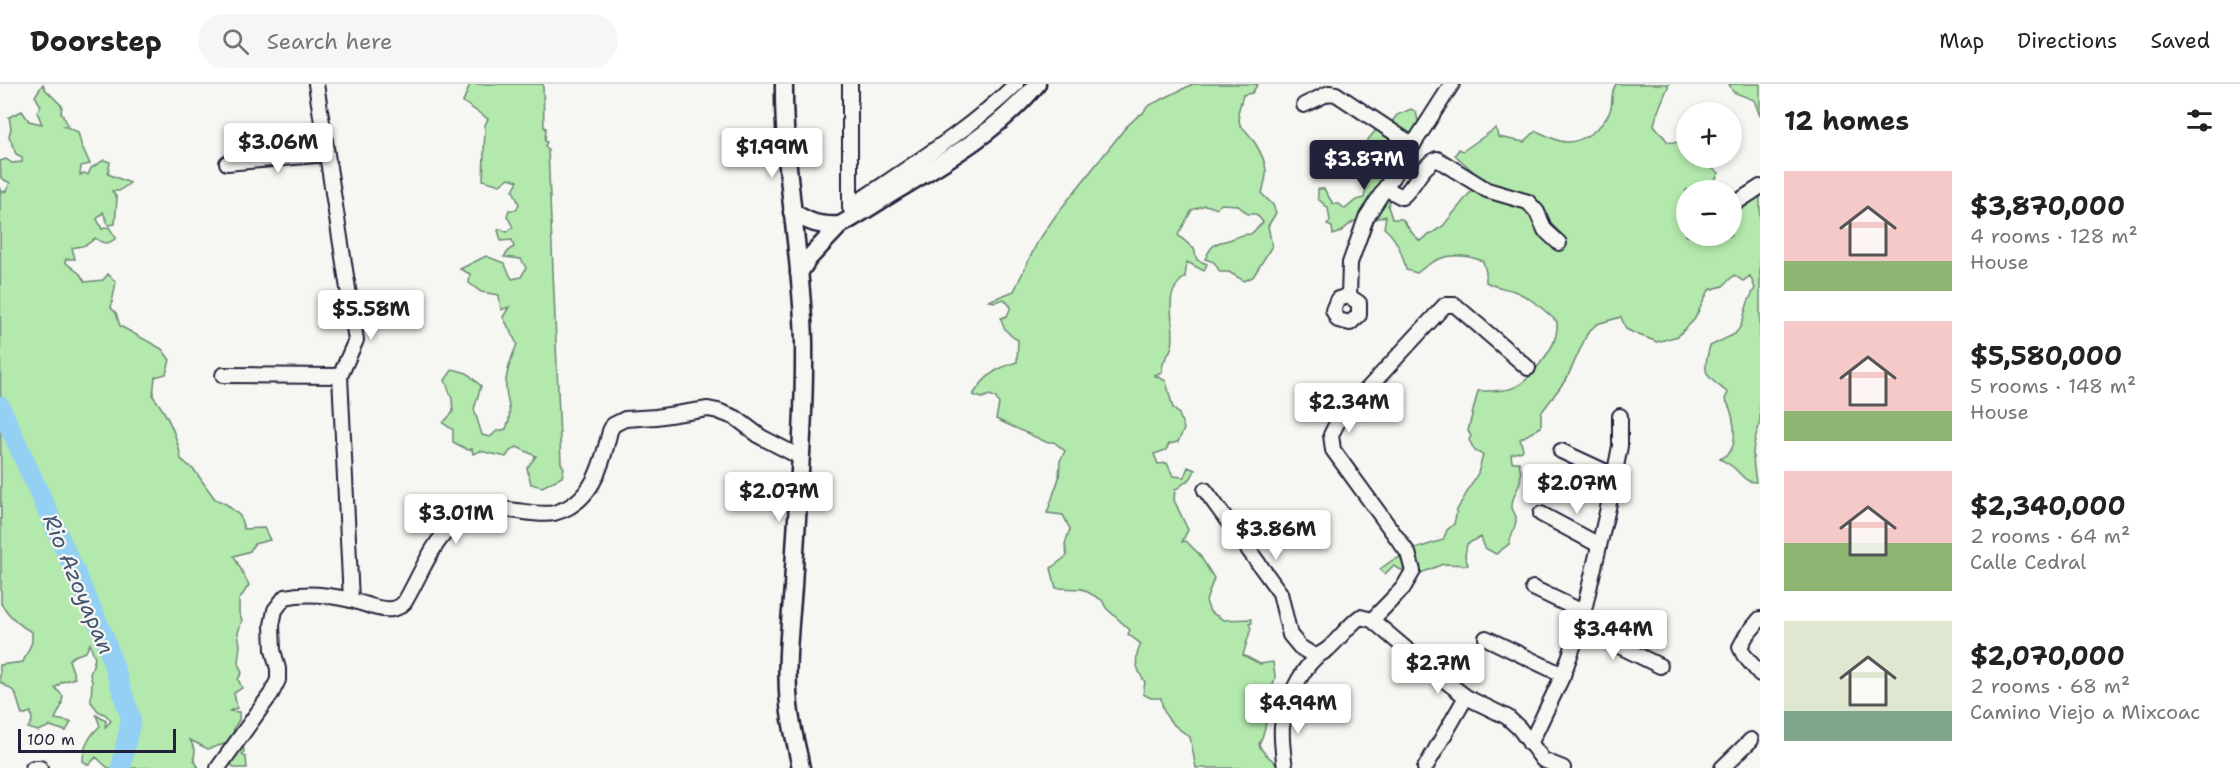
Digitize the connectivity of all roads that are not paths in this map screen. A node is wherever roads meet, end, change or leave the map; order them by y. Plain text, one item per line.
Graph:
1 (316, 84) edge
2 (784, 84) edge
3 (850, 84) edge
4 (1016, 84) edge
5 (1037, 84) edge
6 (1452, 84) edge
7 (1304, 105) dead end
8 (1413, 145) junction
9 (327, 154) junction
10 (227, 163) dead end
11 (1760, 187) edge
12 (1384, 188) junction
13 (1742, 199) edge
14 (792, 212) junction
15 (848, 216) junction
16 (1559, 243) dead end
17 (799, 273) junction
18 (1349, 296) dead end
19 (1528, 368) dead end
20 (223, 375) dead end
21 (340, 376) junction
22 (1620, 416) dead end
23 (1561, 451) dead end
24 (800, 457) junction
25 (1614, 476) junction
26 (1205, 490) dead end
27 (1541, 514) dead end
28 (1599, 545) junction
29 (1533, 588) dead end
30 (351, 600) junction
31 (1583, 612) junction
32 (1760, 619) edge
33 (1372, 620) junction
34 (1580, 627) junction
35 (1486, 638) dead end
36 (1316, 657) junction
37 (1660, 666) dead end
38 (1760, 674) edge
39 (1563, 675) junction
40 (1467, 697) junction
41 (1751, 740) dead end
42 (1530, 744) junction
43 (1730, 765) edge
44 (1432, 766) edge
45 (33, 768) edge
46 (40, 768) edge
47 (218, 768) edge
48 (801, 768) edge
49 (1285, 768) edge
50 (1563, 768) edge

1 - 9 street
2 - 14 main road
3 - 15 street
4 - 15 street
5 - 15 main road
6 - 8 street
7 - 8 street
8 - 12 street
9 - 10 street
9 - 21 street
11 - 13 street
12 - 16 street
12 - 18 street
14 - 15 main road
14 - 17 main road
15 - 17 main road
17 - 24 main road
19 - 33 street
20 - 21 street
21 - 30 street
22 - 25 street
23 - 25 street
24 - 30 street
24 - 48 main road
25 - 28 street
26 - 36 street
27 - 28 street
28 - 31 street
29 - 31 street
30 - 47 street
31 - 34 street
32 - 38 street
33 - 36 street
33 - 40 street
34 - 37 street
34 - 39 street
35 - 39 street
36 - 49 street
39 - 42 street
40 - 42 street
40 - 44 street
41 - 43 street
42 - 50 street
45 - 46 street

